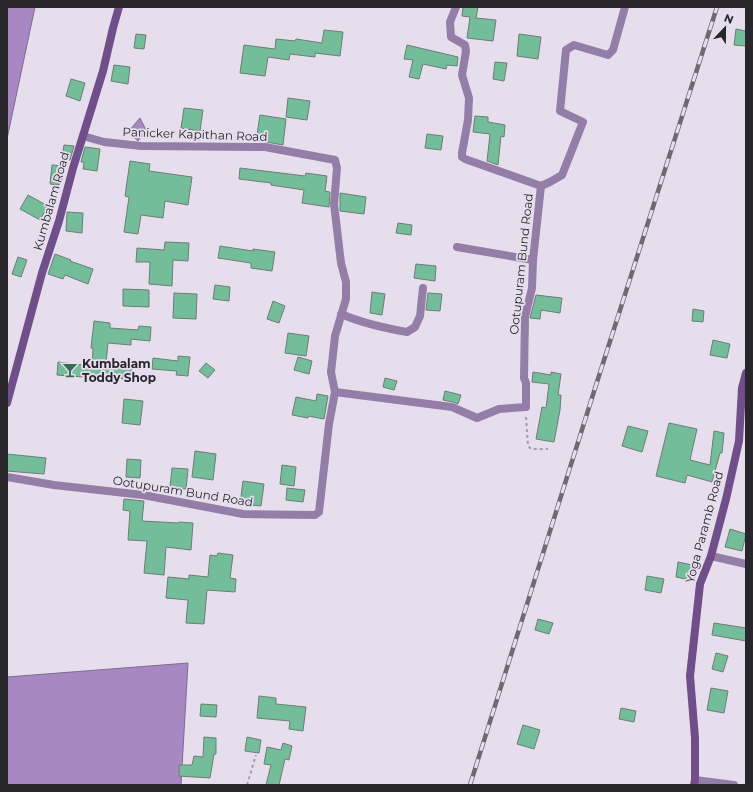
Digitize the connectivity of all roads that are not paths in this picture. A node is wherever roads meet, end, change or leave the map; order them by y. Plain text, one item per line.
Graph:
1 (119, 7) edge
2 (456, 7) edge
3 (625, 7) edge
4 (83, 136) junction
5 (541, 186) junction
6 (457, 248) dead end
7 (533, 260) junction
8 (423, 288) dead end
9 (341, 314) junction
10 (746, 373) edge
11 (335, 392) junction
12 (7, 403) edge
13 (7, 477) edge
14 (711, 556) junction
15 (746, 564) edge
16 (695, 783) edge
17 (734, 785) edge

1 - 4 street, Kumbalam Road
2 - 5 street
3 - 5 street, Ootupuram Bund Road
4 - 9 street, Panicker Kapithan Road
4 - 12 street, Kumbalam Road
5 - 7 street, Ootupuram Bund Road
6 - 7 street
7 - 11 street, Ootupuram Bund Road
8 - 9 street
9 - 11 street, Panicker Kapithan Road
10 - 14 street, Yoga Paramb Road
11 - 13 street, Ootupuram Bund Road
14 - 15 street
14 - 16 street, Yoga Paramb Road
16 - 17 street

